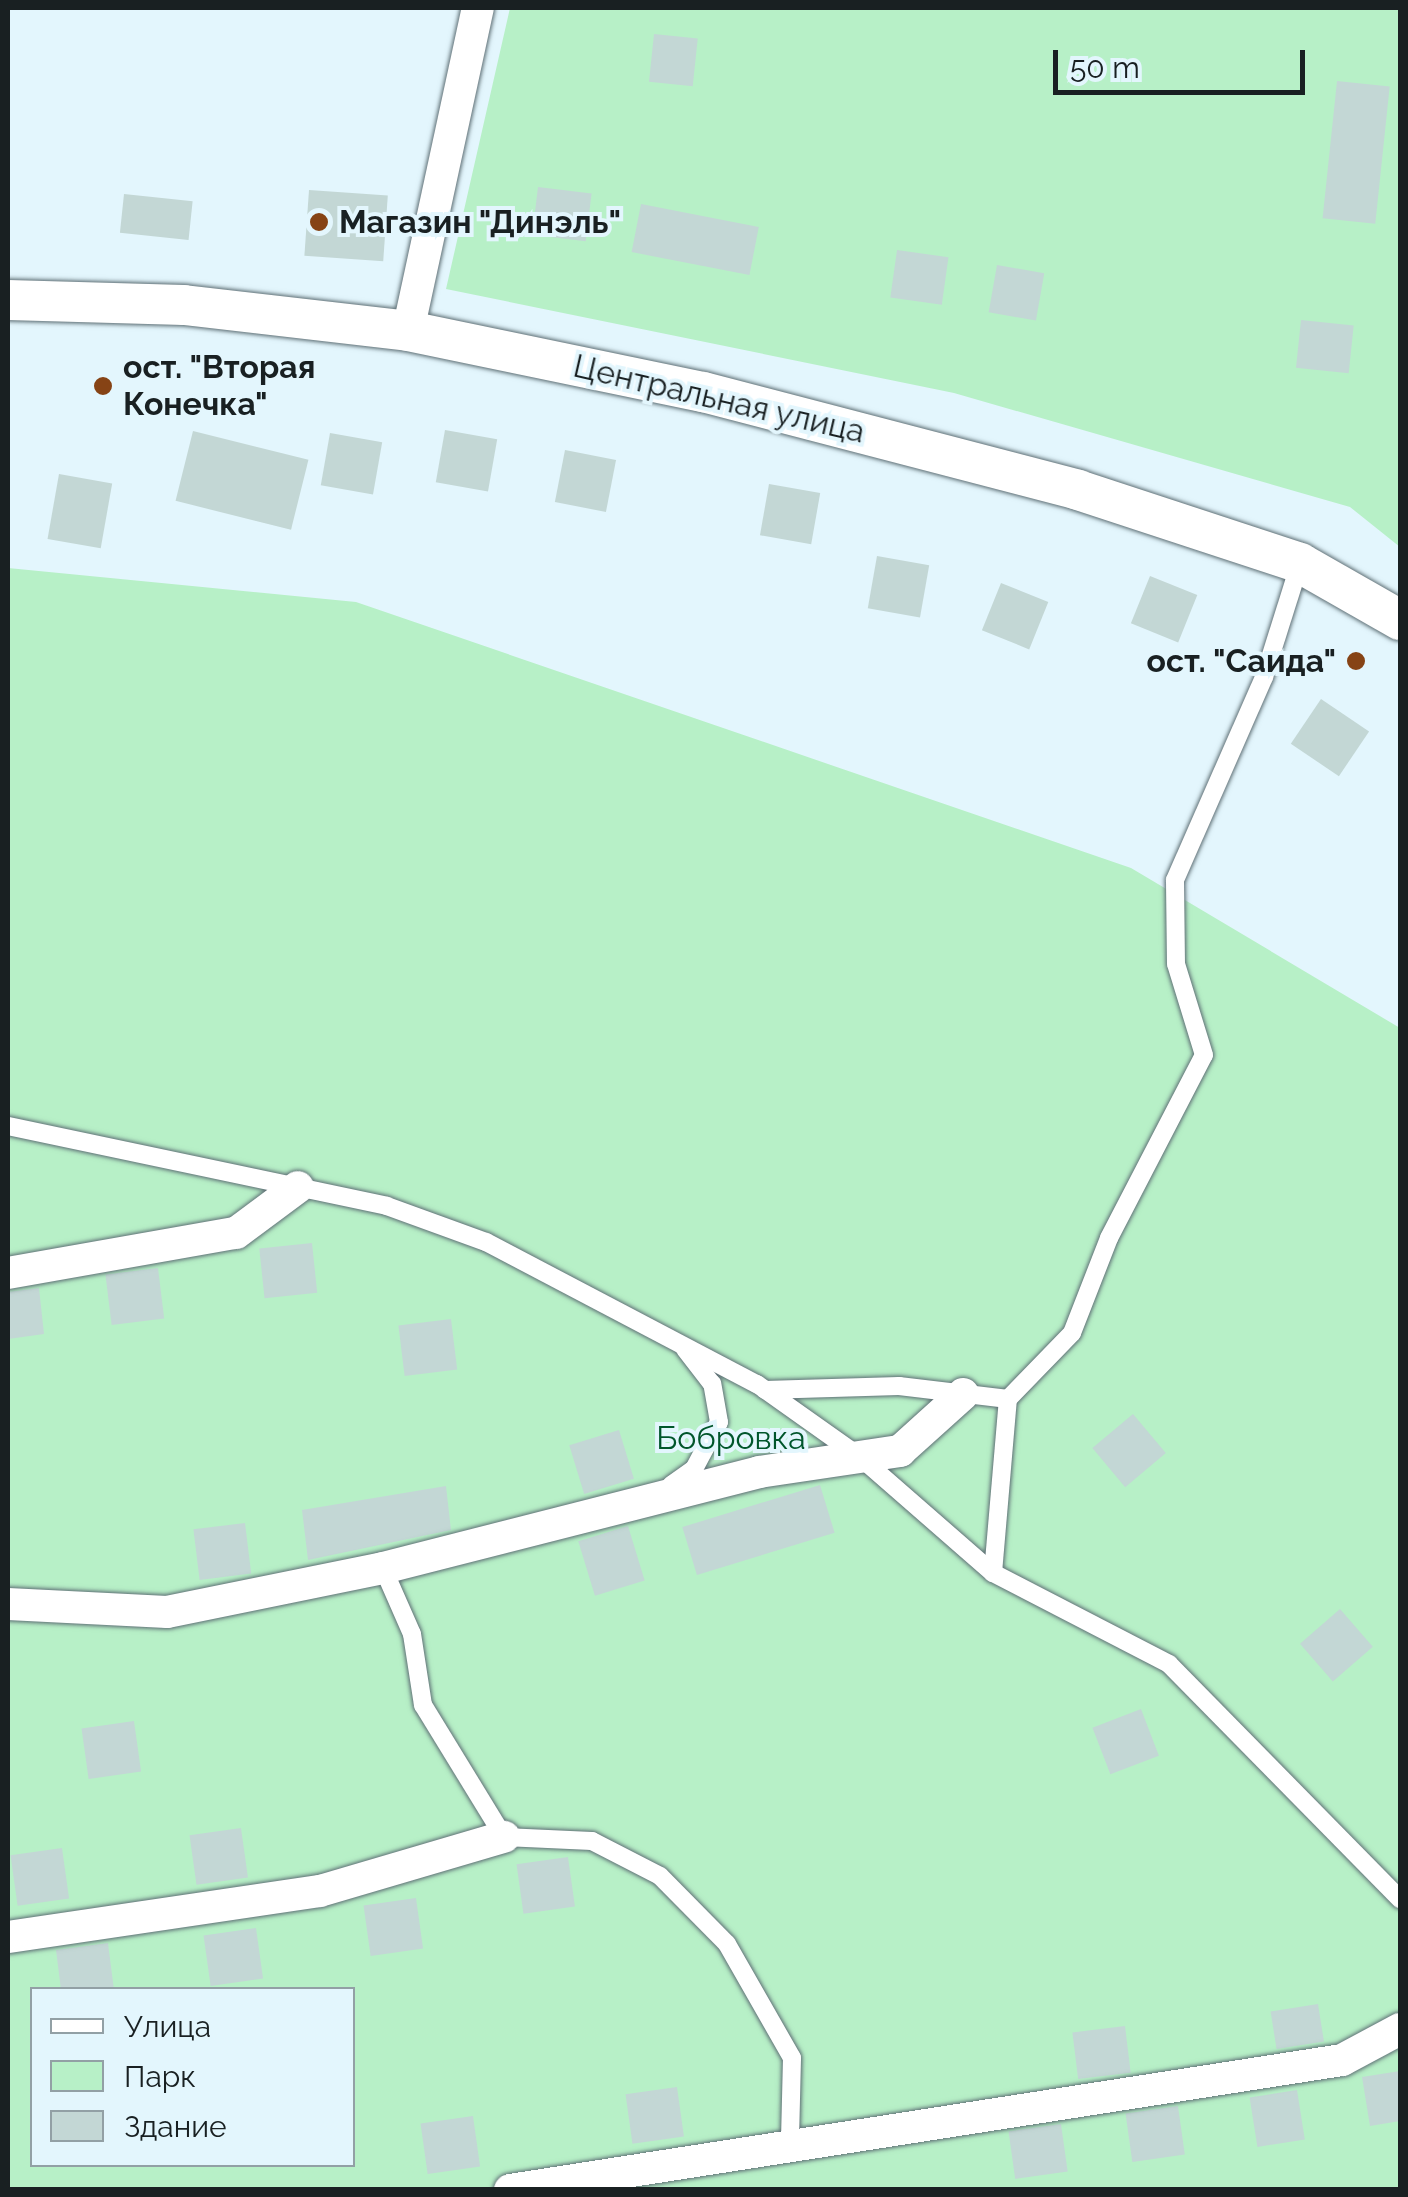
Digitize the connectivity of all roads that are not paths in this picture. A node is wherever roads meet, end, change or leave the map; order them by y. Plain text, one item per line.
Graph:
1 (478, 8) edge
2 (8, 300) edge
3 (408, 331) junction
4 (1300, 563) junction
5 (1400, 620) edge
6 (8, 1126) edge
7 (298, 1186) junction
8 (8, 1272) edge
9 (682, 1346) junction
10 (765, 1390) junction
11 (963, 1394) junction
12 (1008, 1399) junction
13 (860, 1457) junction
14 (650, 1500) junction
15 (383, 1568) junction
16 (992, 1574) junction
17 (8, 1604) edge
18 (504, 1837) junction
19 (1400, 1900) edge
20 (8, 1937) edge
21 (1400, 2029) edge
22 (790, 2142) junction
23 (510, 2190) edge

1 - 3 street
2 - 3 street, Центральная улица
3 - 4 street, Центральная улица
4 - 5 street, Центральная улица
4 - 12 lane
6 - 7 lane
7 - 8 street
7 - 9 lane
9 - 10 lane
9 - 14 lane
10 - 11 lane
10 - 13 lane
11 - 12 lane
11 - 13 street
12 - 16 lane
13 - 14 street
13 - 16 lane
14 - 15 street
15 - 17 street
15 - 18 lane
16 - 19 lane
18 - 20 street
18 - 22 lane
21 - 22 street
22 - 23 street

